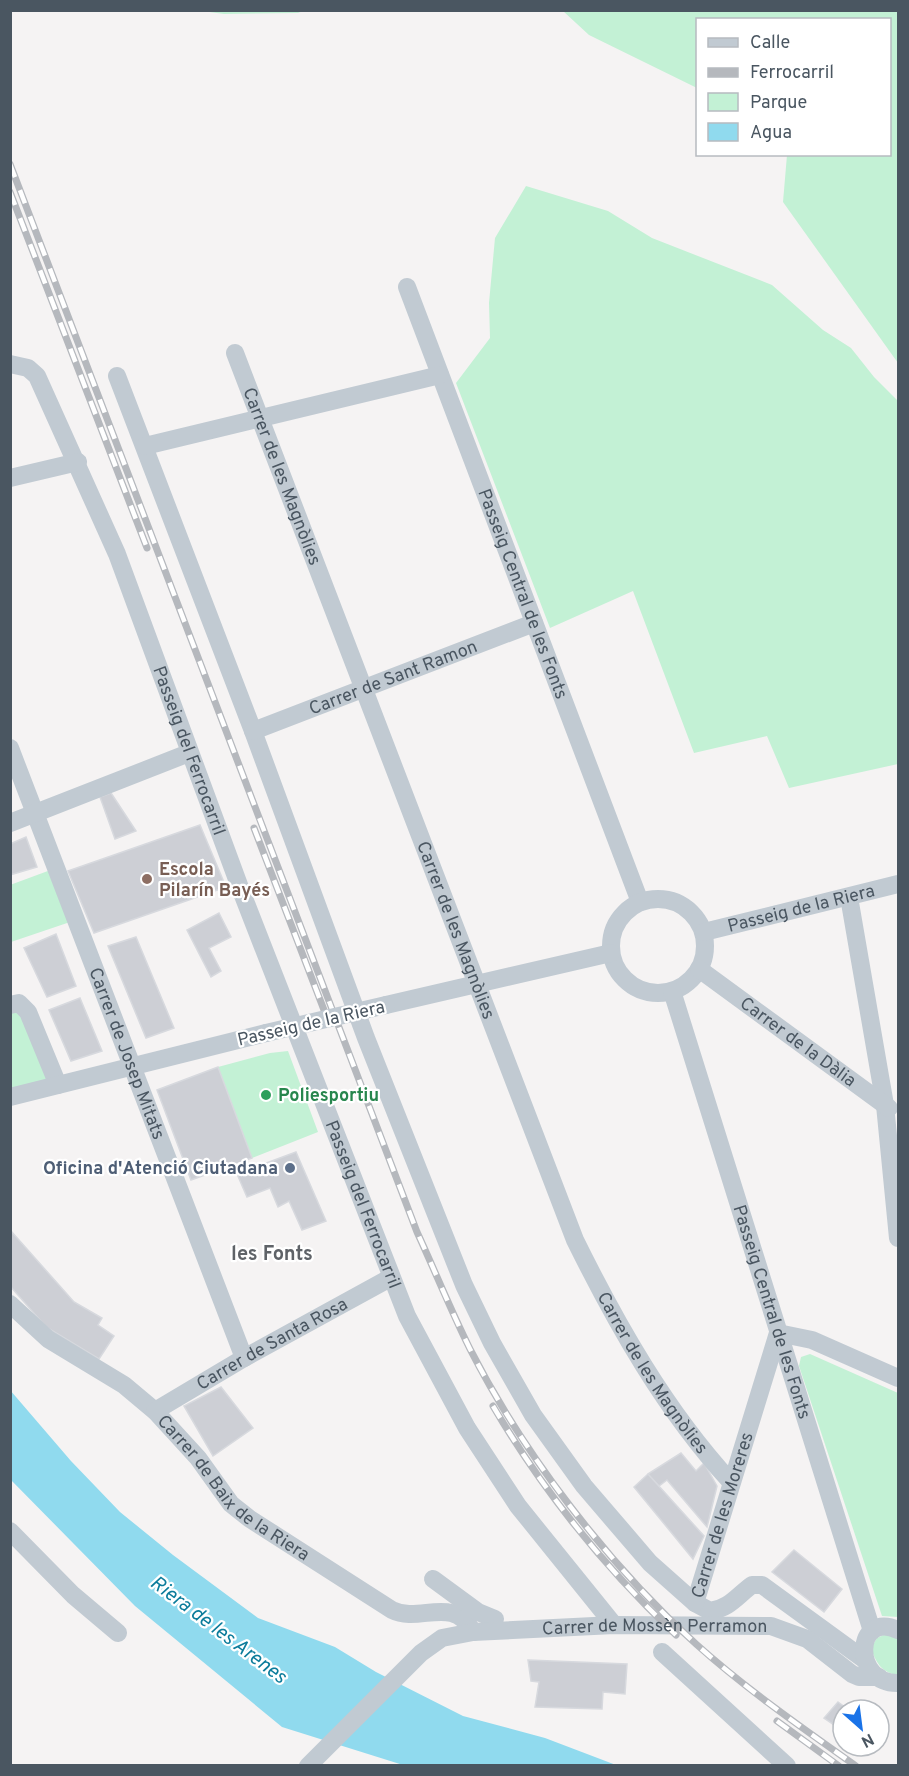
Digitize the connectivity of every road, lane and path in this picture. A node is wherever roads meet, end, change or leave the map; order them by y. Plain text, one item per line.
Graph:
1 (407, 287) dead end
2 (235, 352) dead end
3 (10, 364) edge
4 (440, 375) junction
5 (117, 376) dead end
6 (260, 417) junction
7 (145, 446) junction
8 (78, 462) junction
9 (10, 478) edge
10 (534, 623) junction
11 (361, 688) junction
12 (253, 730) junction
13 (10, 748) edge
14 (189, 753) junction
15 (35, 814) junction
16 (10, 823) edge
17 (898, 884) edge
18 (849, 897) junction
19 (640, 902) junction
20 (704, 932) junction
21 (611, 953) junction
22 (699, 969) junction
23 (475, 985) junction
24 (672, 991) junction
25 (10, 1005) edge
26 (131, 1068) junction
27 (58, 1085) junction
28 (10, 1096) edge
29 (892, 1110) edge
30 (898, 1238) edge
31 (390, 1278) junction
32 (10, 1304) edge
33 (778, 1333) junction
34 (244, 1358) junction
35 (898, 1377) edge
36 (155, 1411) junction
37 (730, 1481) junction
38 (10, 1532) edge
39 (433, 1579) dead end
40 (695, 1603) junction
41 (495, 1619) dead end
42 (614, 1625) junction
43 (898, 1629) edge
44 (872, 1631) junction
45 (473, 1632) junction
46 (118, 1633) dead end
47 (662, 1653) dead end
48 (866, 1660) junction
49 (892, 1683) edge
50 (311, 1763) edge
51 (787, 1766) edge

1 - 4 street, Passeig Central de les Fonts
2 - 6 street, Carrer de les Magnòlies
3 - 8 street, Passeig del Ferrocarril
4 - 6 street
4 - 10 street, Passeig Central de les Fonts
5 - 7 street
6 - 7 street
6 - 11 street, Carrer de les Magnòlies
7 - 12 street
8 - 9 street
8 - 14 street, Passeig del Ferrocarril
10 - 11 street, Carrer de Sant Ramon
10 - 19 street, Passeig Central de les Fonts
11 - 12 street, Carrer de Sant Ramon
11 - 23 street, Carrer de les Magnòlies
12 - 40 street
13 - 15 street, Carrer de Josep Mitats
14 - 15 street
14 - 31 street, Passeig del Ferrocarril
15 - 16 street
15 - 26 street, Carrer de Josep Mitats
17 - 18 street, Passeig de la Riera
18 - 20 street, Passeig de la Riera
18 - 29 street
19 - 20 street
19 - 21 street
20 - 22 street
21 - 23 street, Passeig de la Riera
21 - 24 street
22 - 24 street
22 - 29 street, Carrer de la Dàlia
23 - 26 street, Passeig de la Riera, bridge
23 - 37 street, Carrer de les Magnòlies
24 - 33 street, Passeig Central de les Fonts
25 - 27 street
26 - 27 street, Passeig de la Riera
26 - 34 street, Carrer de Josep Mitats
27 - 28 street, Passeig de la Riera
29 - 30 street
31 - 34 street, Carrer de Santa Rosa
31 - 42 street, Passeig del Ferrocarril
32 - 36 street, Carrer de Baix de la Riera
33 - 35 street
33 - 37 street, Carrer de les Moreres
33 - 44 street, Passeig Central de les Fonts
34 - 36 street, Carrer de Santa Rosa
36 - 45 street, Carrer de Baix de la Riera
37 - 40 street, Carrer de les Moreres
38 - 46 street
39 - 41 street
40 - 48 street, Carrer de les Moreres
42 - 45 street, Carrer de Mossèn Perramon
42 - 49 street, Carrer de Mossèn Perramon
43 - 44 street
44 - 48 street
45 - 50 street, Carrer de Mossèn Perramon
47 - 51 street
48 - 49 street

